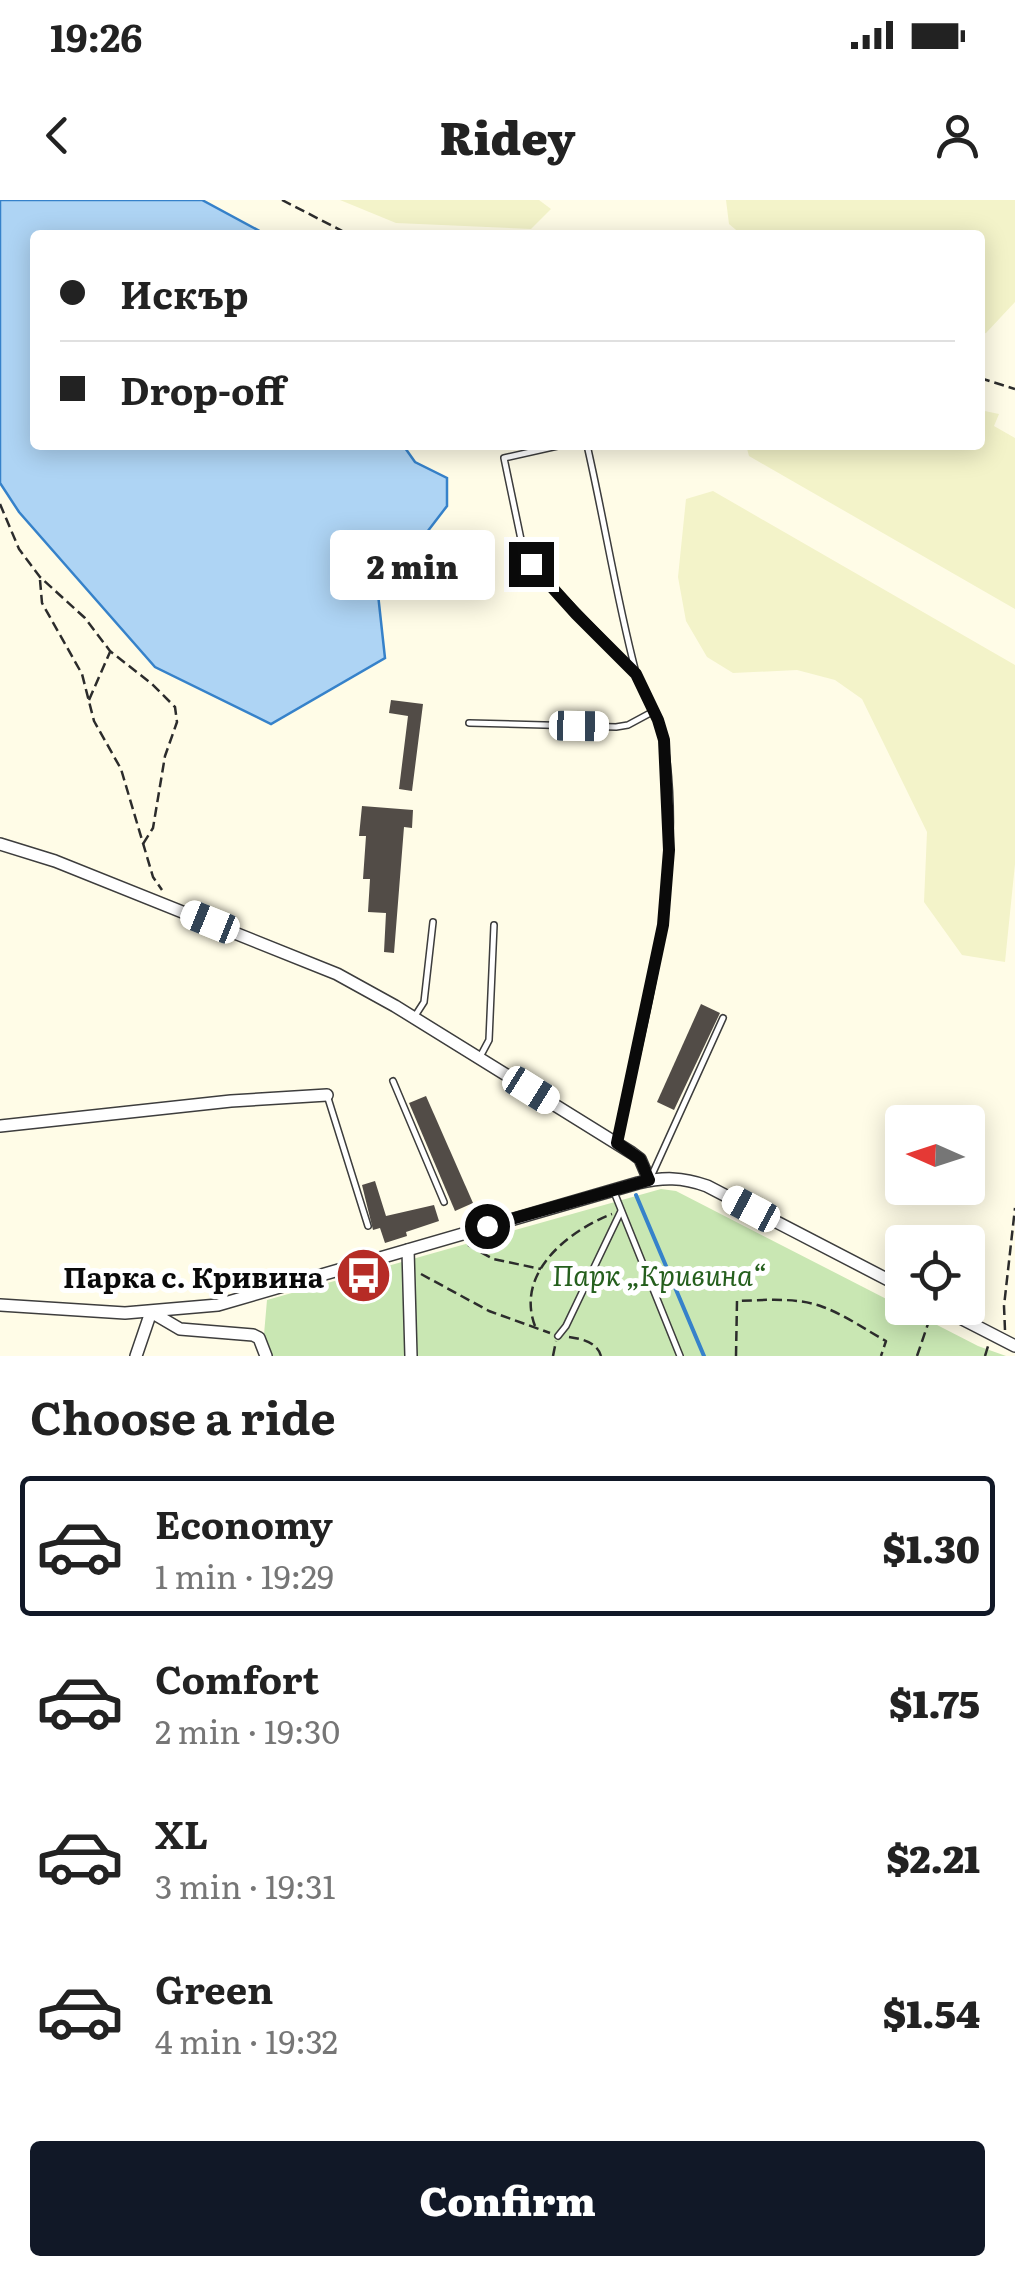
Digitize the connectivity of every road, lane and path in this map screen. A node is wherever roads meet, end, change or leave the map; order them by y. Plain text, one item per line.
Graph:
1 (282, 200) edge
2 (340, 230) edge
3 (985, 380) edge
4 (1015, 389) edge
5 (540, 450) edge
6 (588, 450) edge
7 (0, 504) edge
8 (40, 576) junction
9 (110, 651) junction
10 (636, 674) junction
11 (89, 701) junction
12 (654, 711) junction
13 (468, 723) dead end
14 (0, 844) edge
15 (144, 844) junction
16 (174, 908) junction
17 (432, 922) dead end
18 (494, 925) dead end
19 (414, 1018) junction
20 (724, 1018) dead end
21 (479, 1058) junction
22 (393, 1081) dead end
23 (327, 1095) joint
24 (0, 1126) edge
25 (617, 1143) junction
26 (649, 1180) junction
27 (613, 1190) junction
28 (444, 1202) dead end
29 (1015, 1208) edge
30 (621, 1211) junction
31 (368, 1226) dead end
32 (455, 1235) junction
33 (408, 1250) junction
34 (407, 1267) junction
35 (542, 1269) junction
36 (885, 1278) edge
37 (0, 1305) edge
38 (151, 1312) junction
39 (931, 1325) edge
40 (969, 1325) edge
41 (535, 1327) junction
42 (558, 1336) junction
43 (1010, 1347) edge
44 (136, 1356) edge
45 (266, 1356) edge
46 (411, 1356) edge
47 (553, 1356) edge
48 (602, 1356) edge
49 (680, 1356) edge
50 (736, 1356) edge
51 (881, 1356) edge
52 (917, 1356) edge

1 - 2 path
3 - 4 path
5 - 10 lane
6 - 10 lane
7 - 8 path
8 - 9 path
8 - 11 path
9 - 11 path
9 - 15 path
10 - 12 lane
11 - 15 path
12 - 13 lane
12 - 25 lane
14 - 16 street
15 - 16 path
16 - 19 street
17 - 19 lane
18 - 21 lane
19 - 21 street
20 - 26 lane
21 - 25 street
22 - 28 lane
23 - 24 street
23 - 31 lane
25 - 26 street
26 - 27 street
26 - 36 street
27 - 30 lane
27 - 32 street
29 - 43 path
30 - 35 path
30 - 42 lane
30 - 49 lane
32 - 33 street
32 - 35 path
33 - 34 street
33 - 38 street
34 - 41 path
34 - 46 street
35 - 41 path
37 - 38 street
38 - 44 street
38 - 45 street
39 - 52 path
40 - 43 street
41 - 42 path
42 - 47 path
42 - 48 path
50 - 51 path

